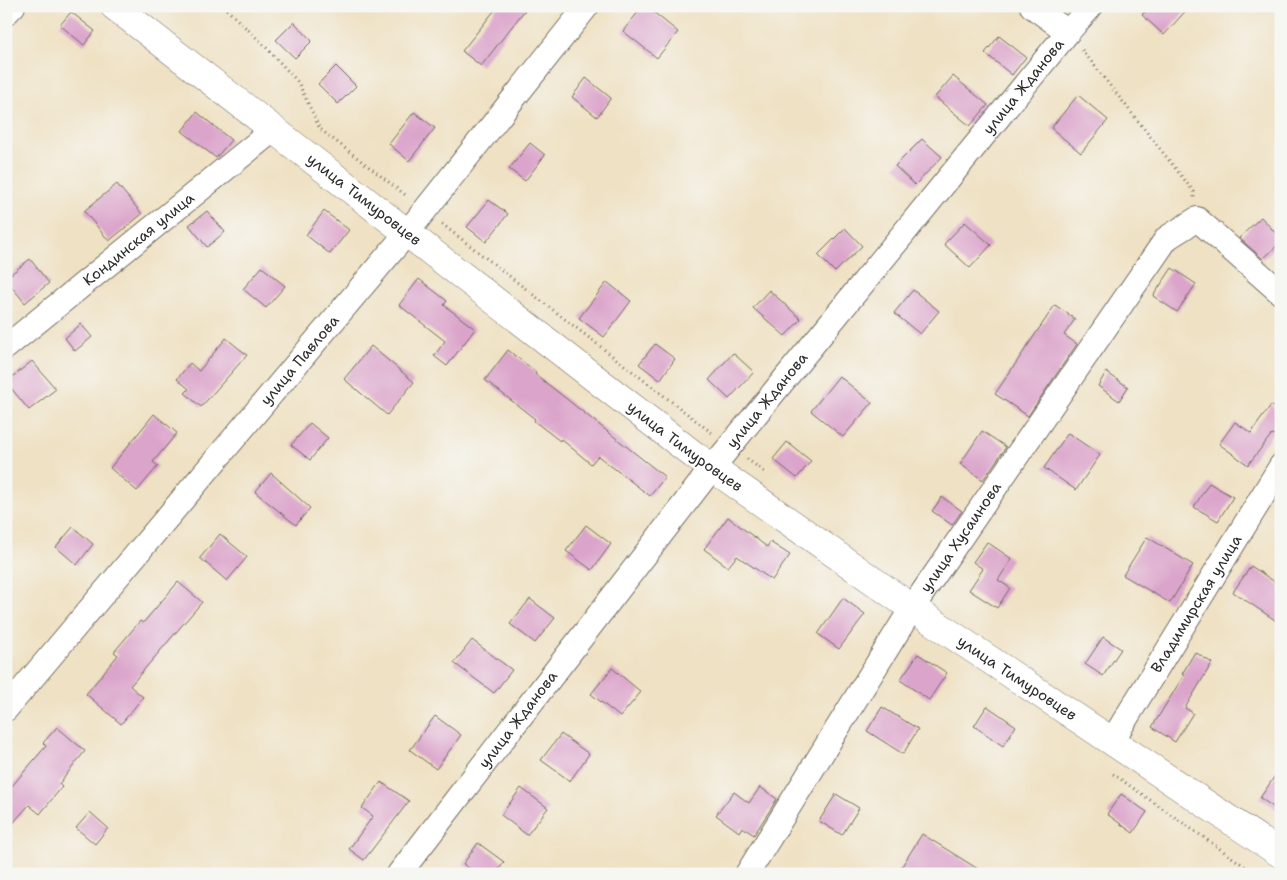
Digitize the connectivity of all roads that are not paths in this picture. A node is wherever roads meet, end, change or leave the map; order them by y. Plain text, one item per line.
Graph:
1 (13, 6) edge
2 (114, 6) edge
3 (587, 6) edge
4 (1032, 6) edge
5 (1091, 6) edge
6 (6, 13) edge
7 (1068, 32) junction
8 (273, 130) junction
9 (406, 234) junction
10 (1281, 293) edge
11 (6, 347) edge
12 (1281, 466) edge
13 (712, 468) junction
14 (912, 608) junction
15 (6, 709) edge
16 (1112, 741) junction
17 (1281, 854) edge
18 (399, 874) edge
19 (747, 874) edge

1 - 6 street
2 - 8 main road, улица Тимуровцев
3 - 9 street, улица Павлова
4 - 7 street
5 - 7 street, улица Жданова
7 - 13 street, улица Жданова
8 - 9 main road, улица Тимуровцев
8 - 11 street, Кондинская улица
9 - 13 main road, улица Тимуровцев
9 - 15 street, улица Павлова
10 - 14 street, улица Хусаинова
12 - 16 street, Владимирская улица
13 - 14 main road, улица Тимуровцев
13 - 18 street, улица Жданова
14 - 16 main road, улица Тимуровцев
14 - 19 street, улица Хусаинова
16 - 17 main road, улица Тимуровцев

